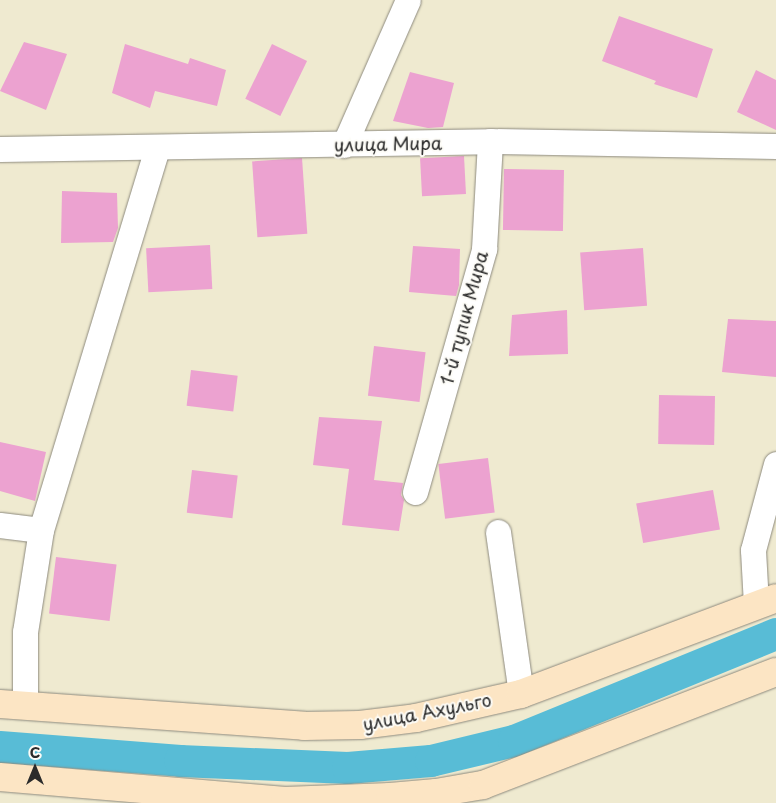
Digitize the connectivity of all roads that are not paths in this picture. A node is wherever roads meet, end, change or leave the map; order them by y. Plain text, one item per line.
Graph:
1 (408, 0) edge
2 (490, 141) junction
3 (344, 145) junction
4 (776, 146) edge
5 (157, 148) junction
6 (0, 150) edge
7 (776, 464) edge
8 (415, 492) dead end
9 (0, 525) edge
10 (41, 530) junction
11 (498, 532) dead end
12 (766, 601) edge
13 (776, 672) edge
14 (521, 694) junction
15 (13, 705) edge
16 (0, 777) edge

1 - 3 street
2 - 3 street, улица Мира
2 - 4 street, улица Мира
2 - 8 street, 1-й тупик Мира
3 - 5 street, улица Мира
5 - 6 street, улица Мира
5 - 10 street
7 - 12 street
9 - 10 street
10 - 15 street
11 - 14 street
12 - 14 main road, улица Ахульго
13 - 16 main road
14 - 15 main road, улица Ахульго

